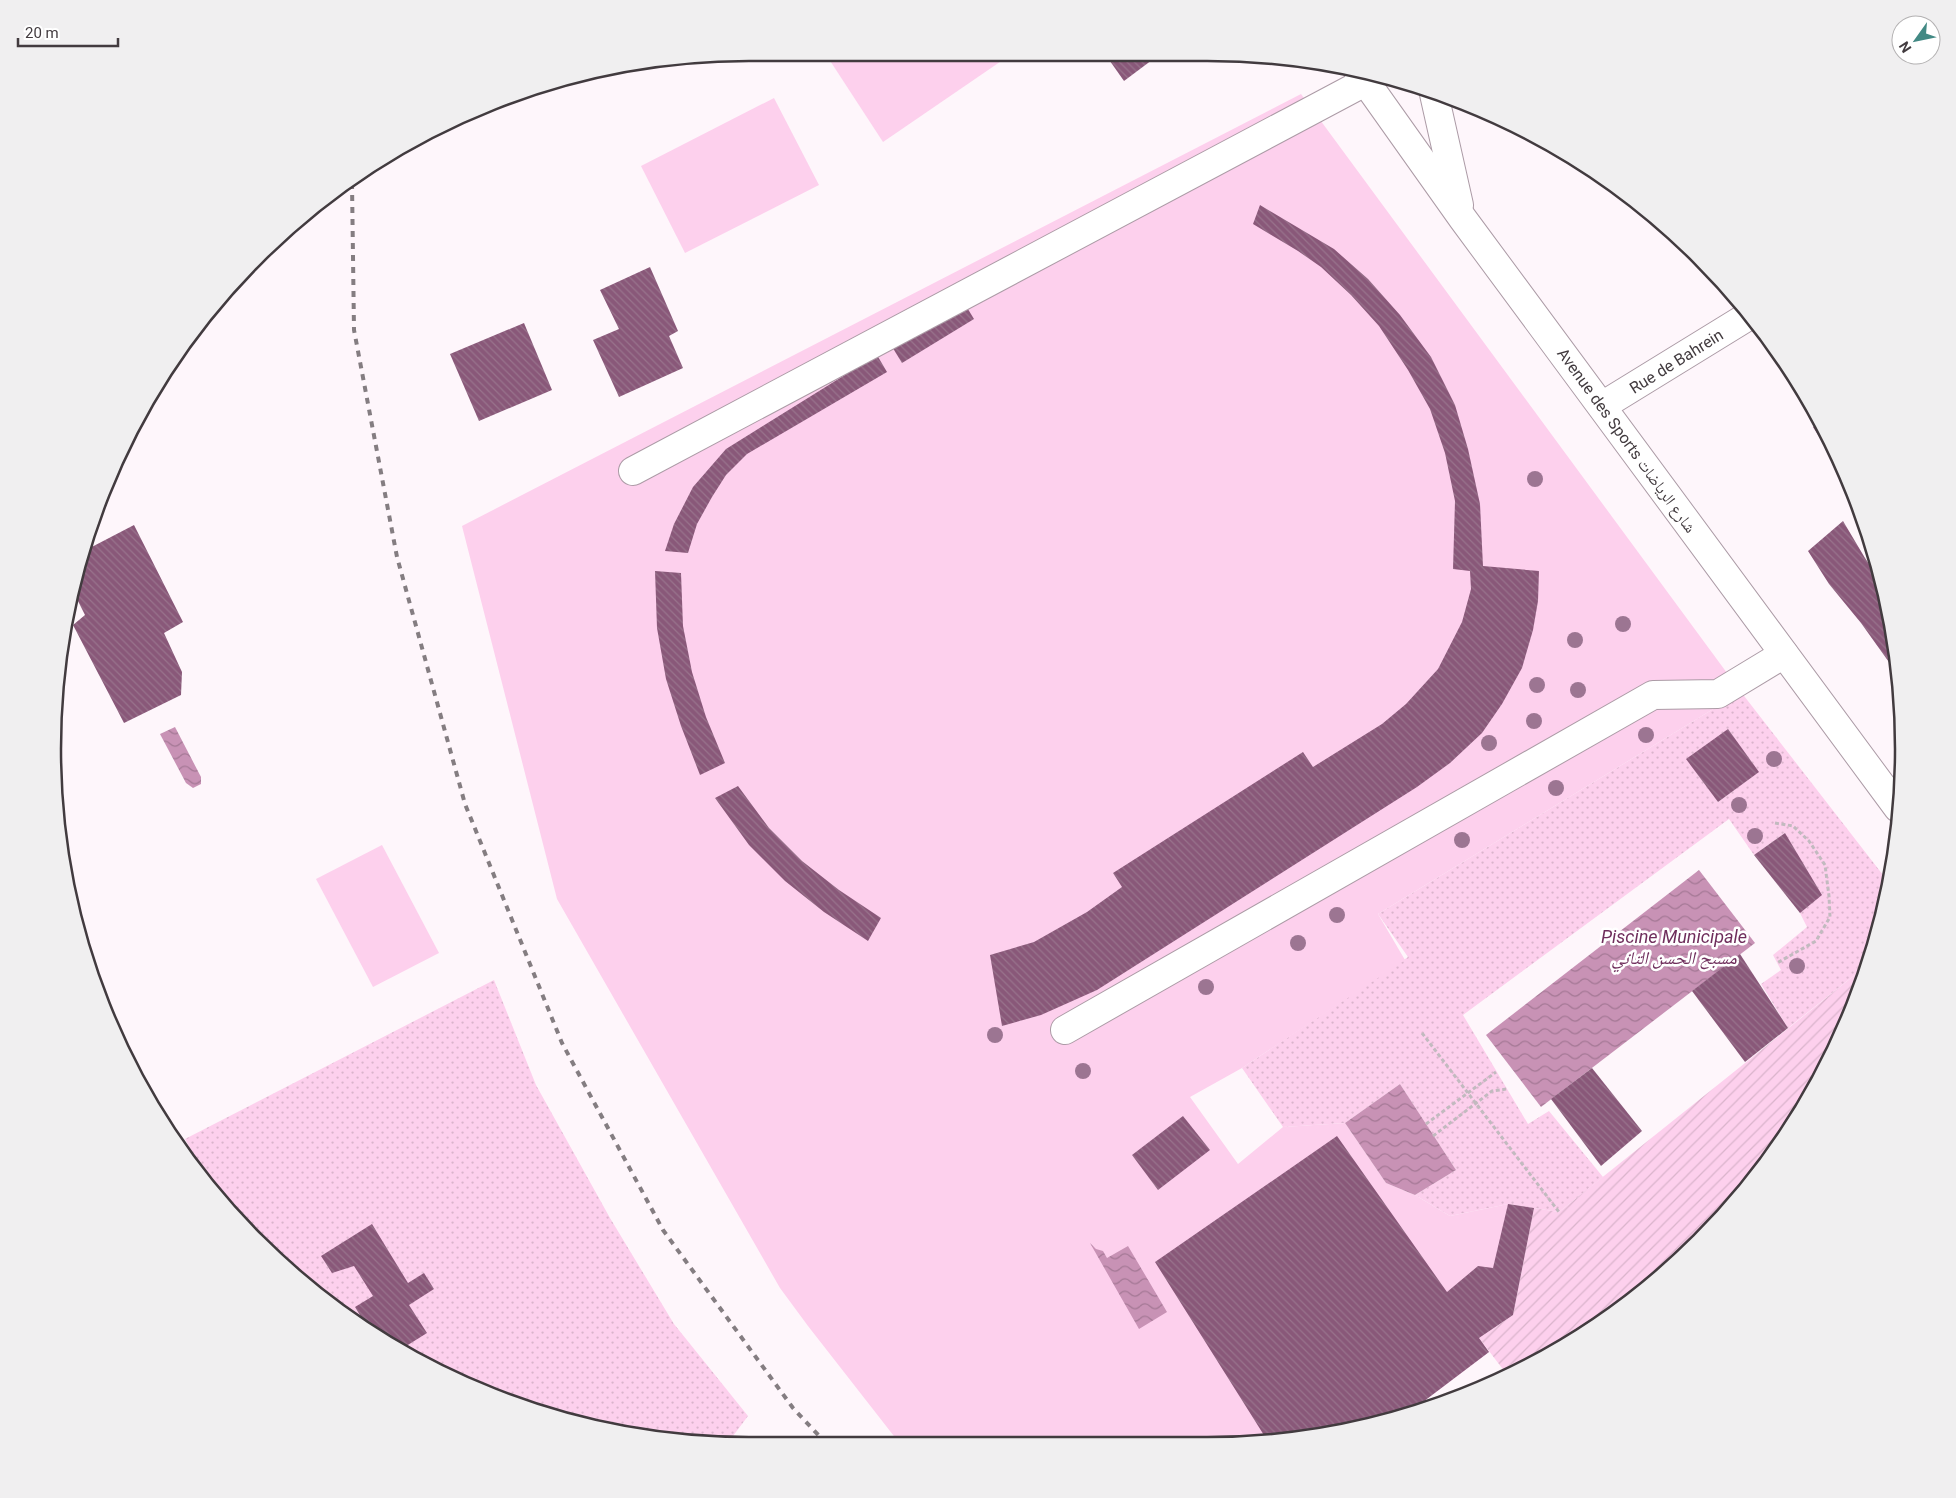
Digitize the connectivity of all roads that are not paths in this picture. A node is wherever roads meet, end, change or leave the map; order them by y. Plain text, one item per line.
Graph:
1 (1358, 78) edge
2 (1365, 80) edge
3 (1436, 101) edge
4 (1462, 219) junction
5 (1744, 319) edge
6 (1602, 406) junction
7 (633, 471) dead end
8 (1784, 654) junction
9 (1892, 800) edge
10 (1065, 1030) dead end

1 - 7 street
2 - 4 street, Avenue des Sports شارع الرياضات
3 - 4 street
4 - 6 street, Avenue des Sports شارع الرياضات
5 - 6 street, Rue de Bahrein
6 - 8 street, Avenue des Sports شارع الرياضات
8 - 9 street, Avenue des Sports شارع الرياضات
8 - 10 street

